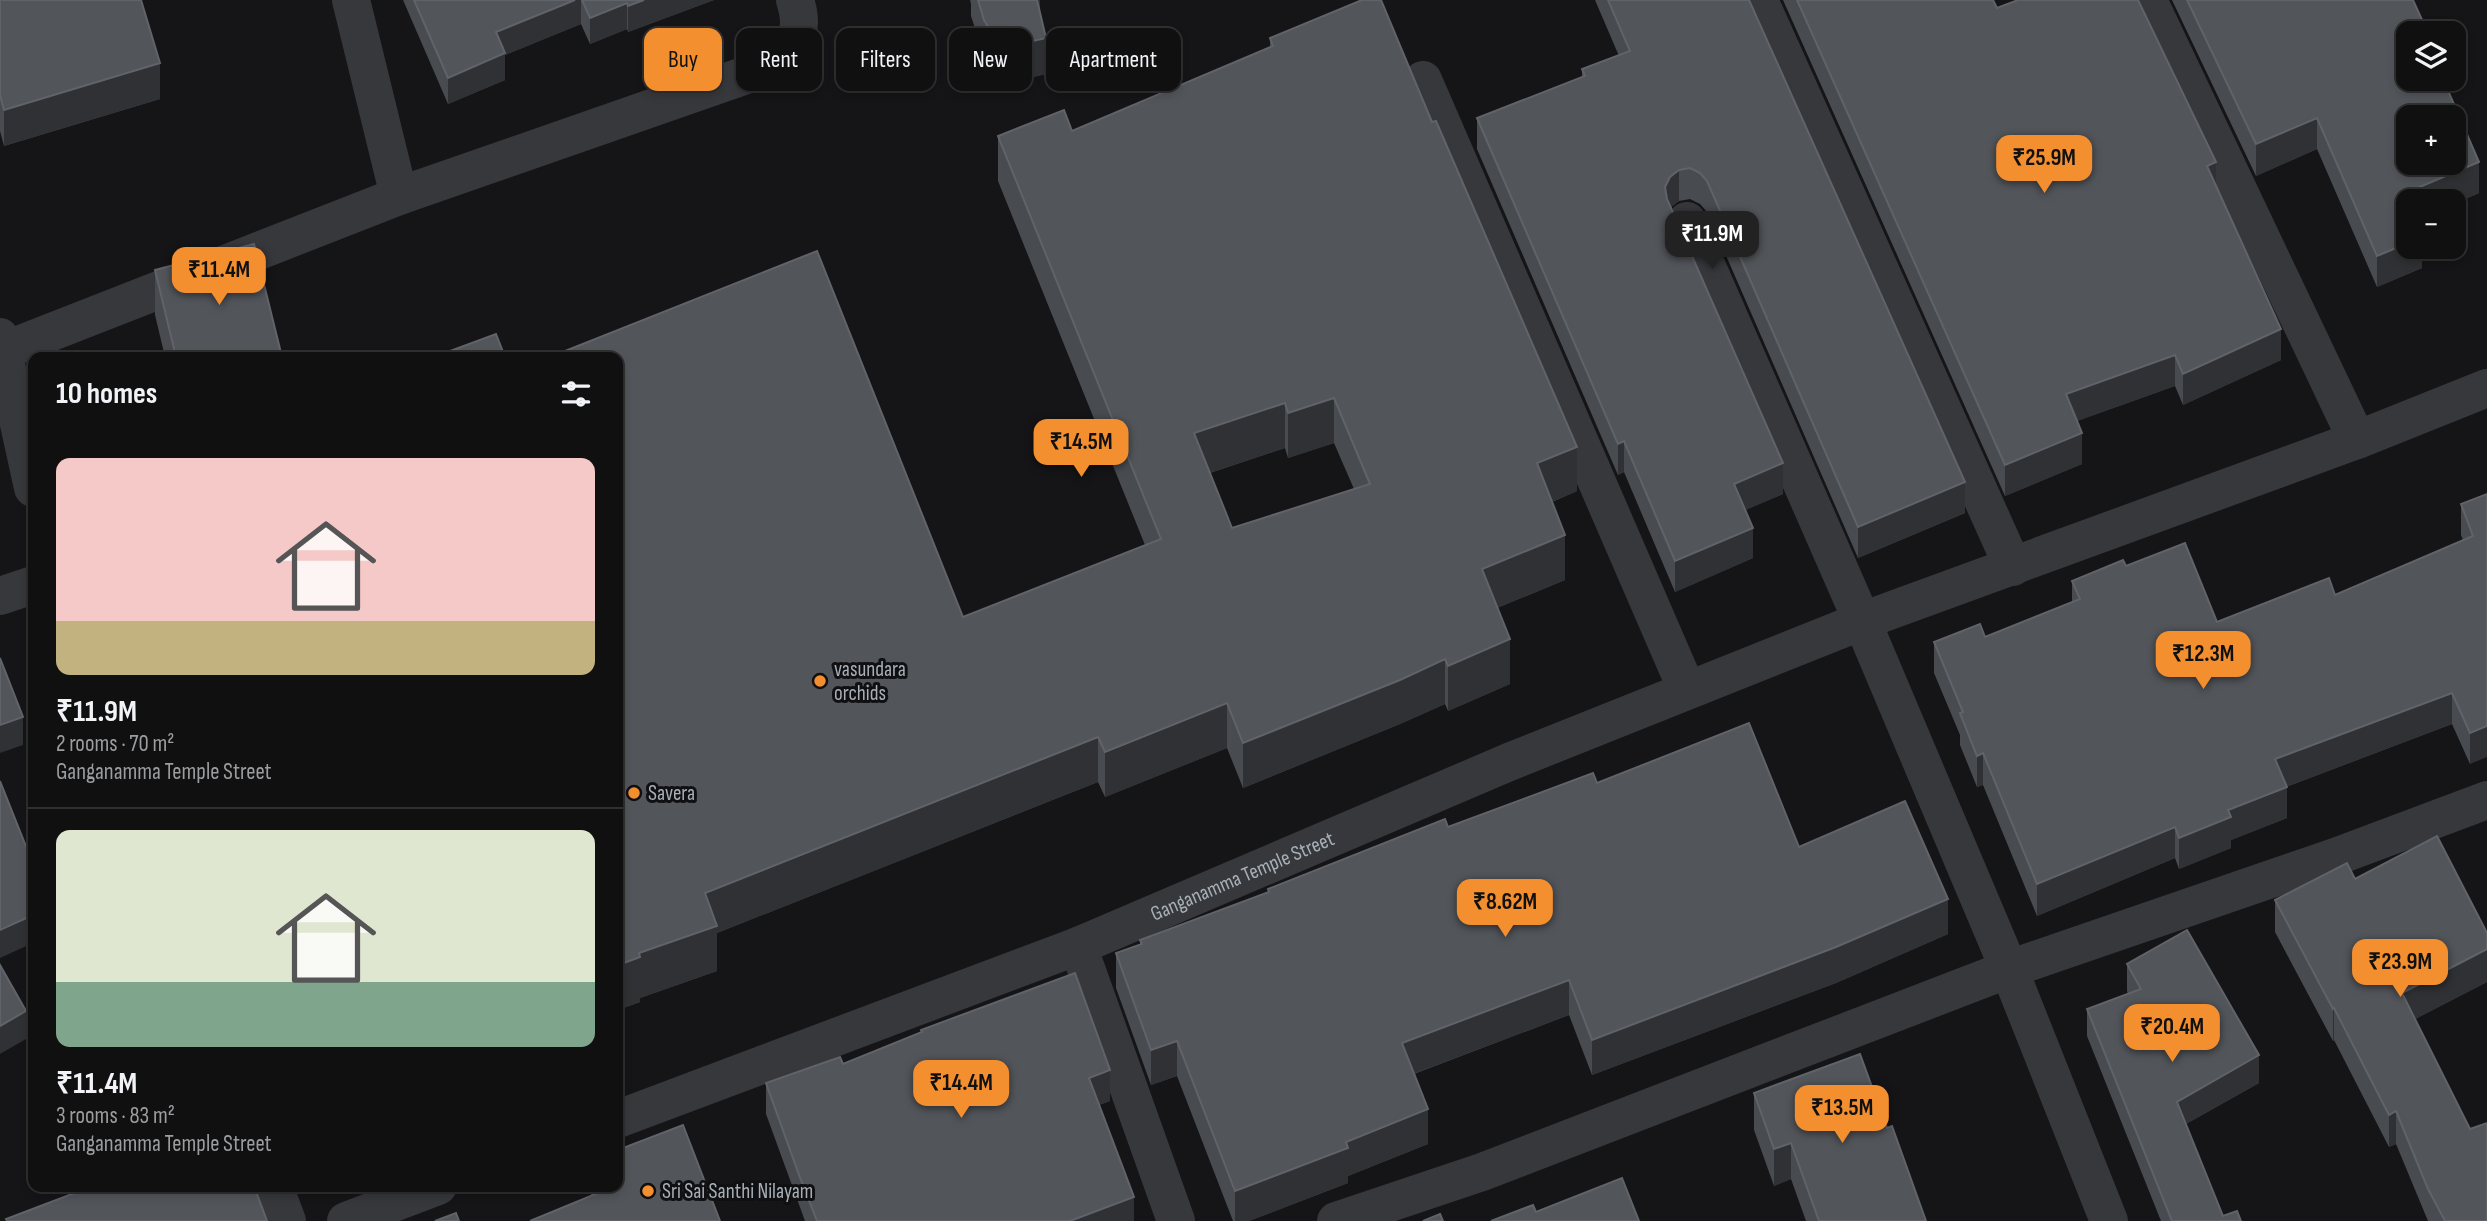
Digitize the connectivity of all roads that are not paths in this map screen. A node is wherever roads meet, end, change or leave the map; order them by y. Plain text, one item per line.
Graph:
1 (351, 0) edge
2 (795, 0) edge
3 (1759, 0) edge
4 (2148, 0) edge
5 (1423, 80) dead end
6 (398, 196) junction
7 (1687, 221) dead end
8 (2, 344) edge
9 (2487, 388) edge
10 (2357, 440) junction
11 (28, 465) edge
12 (2013, 567) junction
13 (28, 587) edge
14 (0, 596) edge
15 (1862, 621) junction
16 (1687, 690) junction
17 (2487, 800) edge
18 (1078, 946) junction
19 (2009, 969) junction
20 (623, 1117) edge
21 (276, 1192) edge
22 (422, 1192) edge
23 (287, 1221) edge
24 (346, 1221) edge
25 (1177, 1221) edge
26 (1336, 1221) edge
27 (2109, 1221) edge

1 - 6 street
2 - 6 street
3 - 12 street
4 - 10 street
5 - 16 street
6 - 8 street
7 - 15 street
8 - 11 street
9 - 10 street, Ganganamma Temple Street
10 - 12 street, Ganganamma Temple Street
12 - 15 street, Ganganamma Temple Street
13 - 14 street
15 - 16 street, Ganganamma Temple Street
15 - 19 street
16 - 18 street, Ganganamma Temple Street
17 - 19 street
18 - 20 street, Ganganamma Temple Street
18 - 25 street
19 - 26 street
19 - 27 street
21 - 23 street
22 - 24 street

